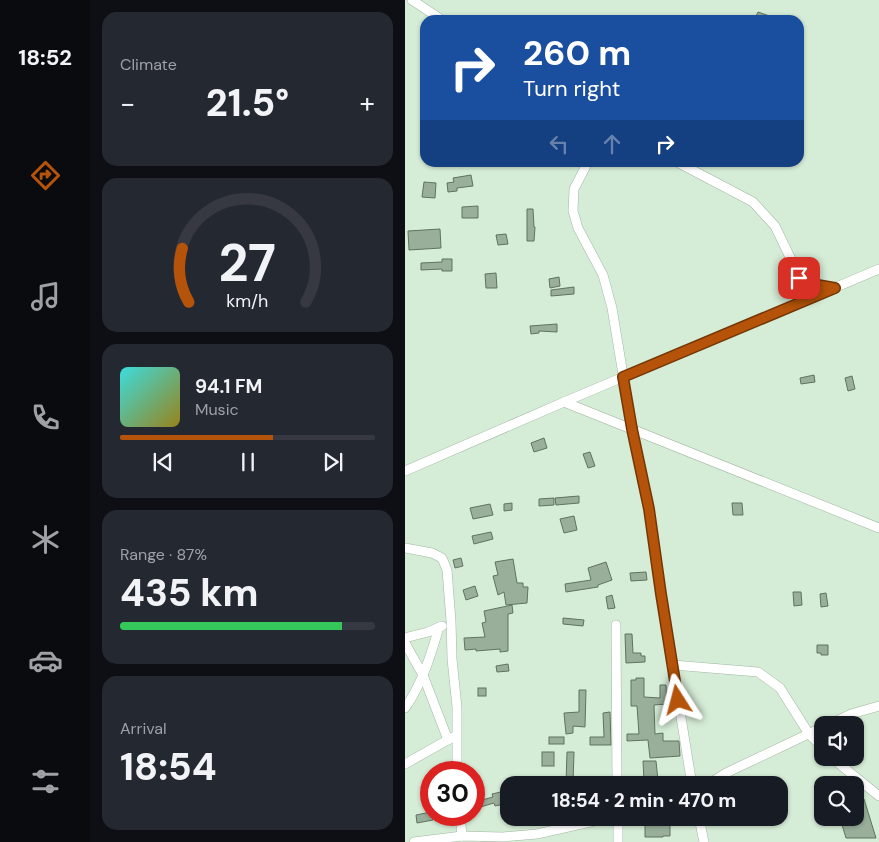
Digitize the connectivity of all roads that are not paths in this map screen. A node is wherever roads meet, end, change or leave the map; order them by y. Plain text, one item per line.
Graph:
1 (412, 0) edge
2 (434, 15) edge
3 (585, 167) edge
4 (686, 167) edge
5 (879, 269) edge
6 (835, 288) junction
7 (623, 377) junction
8 (564, 402) junction
9 (632, 429) junction
10 (405, 471) edge
11 (879, 528) edge
12 (405, 548) edge
13 (451, 621) junction
14 (616, 625) dead end
15 (439, 627) junction
16 (405, 638) edge
17 (405, 644) edge
18 (673, 665) junction
19 (423, 675) junction
20 (879, 706) edge
21 (405, 708) edge
22 (847, 716) edge
23 (814, 732) edge
24 (809, 734) junction
25 (457, 735) junction
26 (814, 739) edge
27 (448, 740) junction
28 (457, 761) edge
29 (405, 764) edge
30 (842, 766) edge
31 (617, 776) edge
32 (691, 776) edge
33 (721, 776) edge
34 (879, 796) edge
35 (461, 826) edge
36 (572, 826) edge
37 (618, 826) edge
38 (701, 826) edge
39 (462, 836) junction
40 (442, 840) edge
41 (414, 842) edge
42 (618, 842) edge
43 (704, 842) edge

1 - 2 street
3 - 7 street
4 - 6 street
5 - 6 street
6 - 7 street
7 - 8 street
7 - 9 street
8 - 9 street
8 - 10 street
9 - 11 street
9 - 18 street
12 - 13 street
13 - 15 street
13 - 25 street
14 - 31 street
15 - 16 street
15 - 19 street
17 - 19 street
18 - 24 street
18 - 32 street
19 - 21 street
19 - 27 street
20 - 22 street
23 - 24 street
24 - 26 street
24 - 33 street
25 - 27 street
25 - 28 street
27 - 29 street
30 - 34 street
35 - 39 street
36 - 39 street
37 - 42 street
38 - 43 street
39 - 40 street
40 - 41 street

